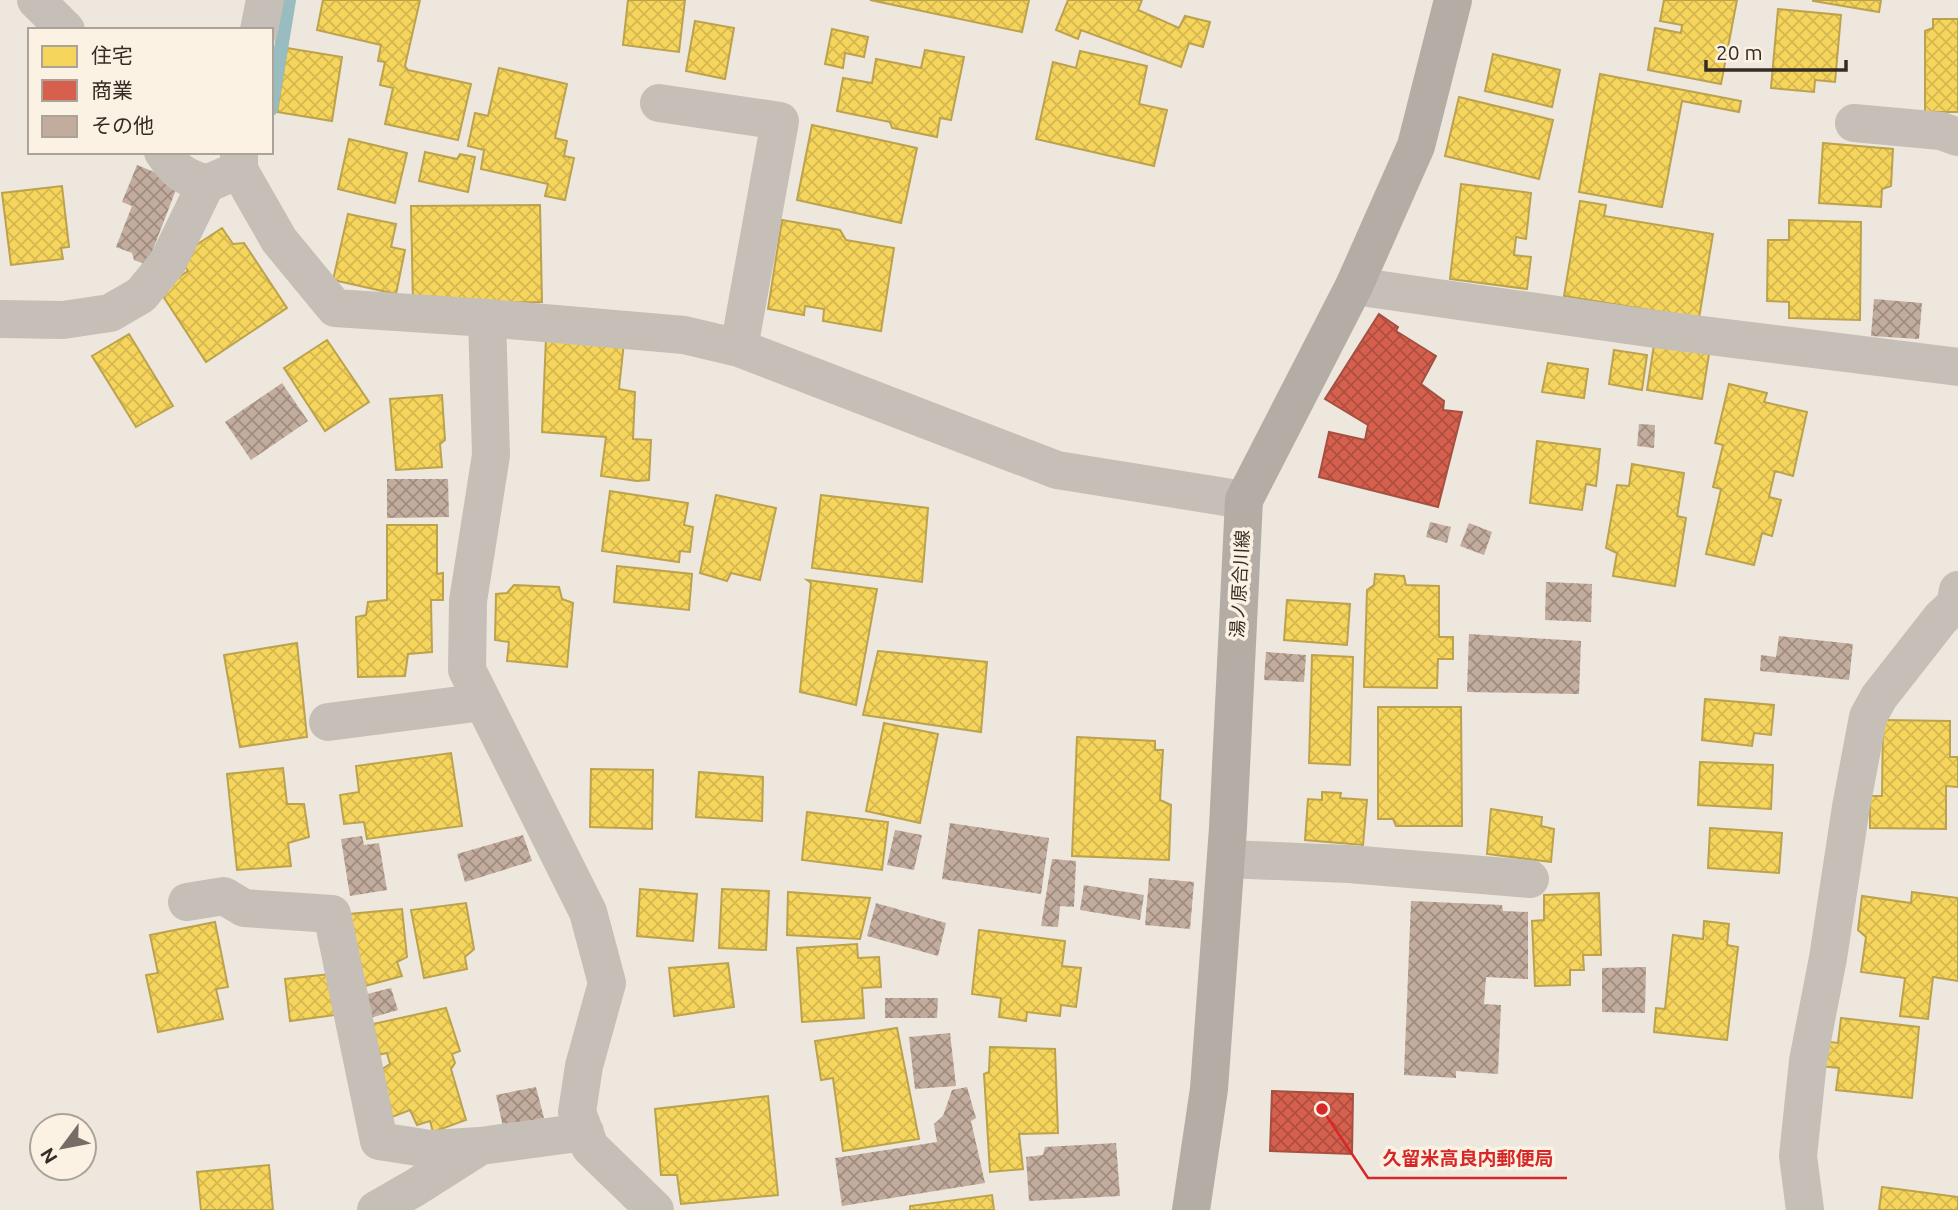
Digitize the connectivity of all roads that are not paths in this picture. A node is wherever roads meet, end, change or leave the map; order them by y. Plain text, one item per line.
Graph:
1 (36, 0) edge
2 (265, 0) edge
3 (1453, 0) edge
4 (64, 28) edge
5 (259, 28) edge
6 (659, 103) dead end
7 (1854, 122) dead end
8 (1958, 136) edge
9 (164, 154) edge
10 (228, 169) edge
11 (1354, 286) junction
12 (487, 317) junction
13 (0, 319) edge
14 (739, 348) junction
15 (1958, 367) edge
16 (1244, 500) junction
17 (1957, 600) edge
18 (483, 702) junction
19 (328, 722) dead end
20 (1226, 859) junction
21 (1530, 879) dead end
22 (187, 902) dead end
23 (585, 1132) junction
24 (480, 1146) junction
25 (376, 1210) edge
26 (655, 1210) edge
27 (1191, 1210) edge
28 (1805, 1210) edge

1 - 4 street
2 - 5 street
3 - 11 main road, 湯ノ原合川線
6 - 14 street
7 - 8 street
9 - 10 street
10 - 12 street
10 - 13 street
11 - 15 street
11 - 16 main road, 湯ノ原合川線
12 - 14 street
12 - 18 street
14 - 16 street
16 - 20 main road, 湯ノ原合川線
17 - 28 street
18 - 19 street
18 - 23 street
20 - 21 street
20 - 27 main road, 湯ノ原合川線
22 - 24 street
23 - 24 street
23 - 26 street
24 - 25 street

